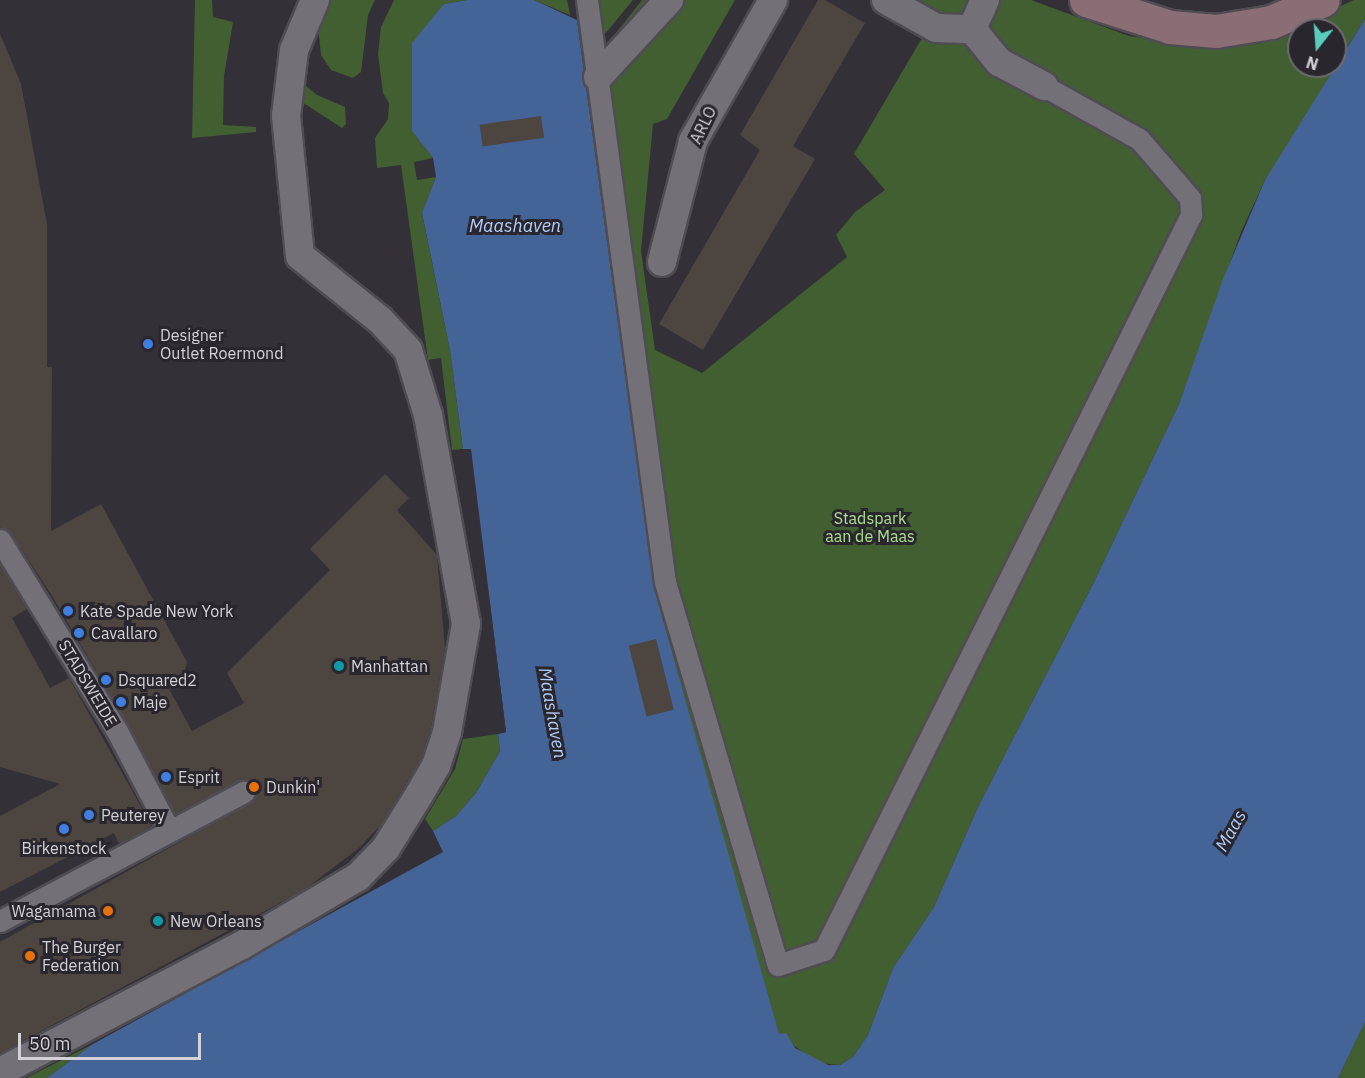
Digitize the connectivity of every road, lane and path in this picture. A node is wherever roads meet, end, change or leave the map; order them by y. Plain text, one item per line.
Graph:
1 (315, 0) edge
2 (587, 0) edge
3 (669, 0) edge
4 (773, 0) edge
5 (886, 0) edge
6 (985, 0) edge
7 (1086, 0) edge
8 (1323, 0) edge
9 (972, 29) junction
10 (598, 77) junction
11 (1044, 86) joint
12 (662, 262) dead end
13 (0, 540) edge
14 (244, 792) dead end
15 (169, 830) junction
16 (0, 921) edge
17 (0, 1072) edge

1 - 17 street
2 - 10 street
3 - 10 street
4 - 12 street, ARLO
5 - 9 street
6 - 9 street
7 - 8 main road
9 - 11 street
10 - 11 street
13 - 15 street, STADSWEIDE
14 - 15 street
15 - 16 street

